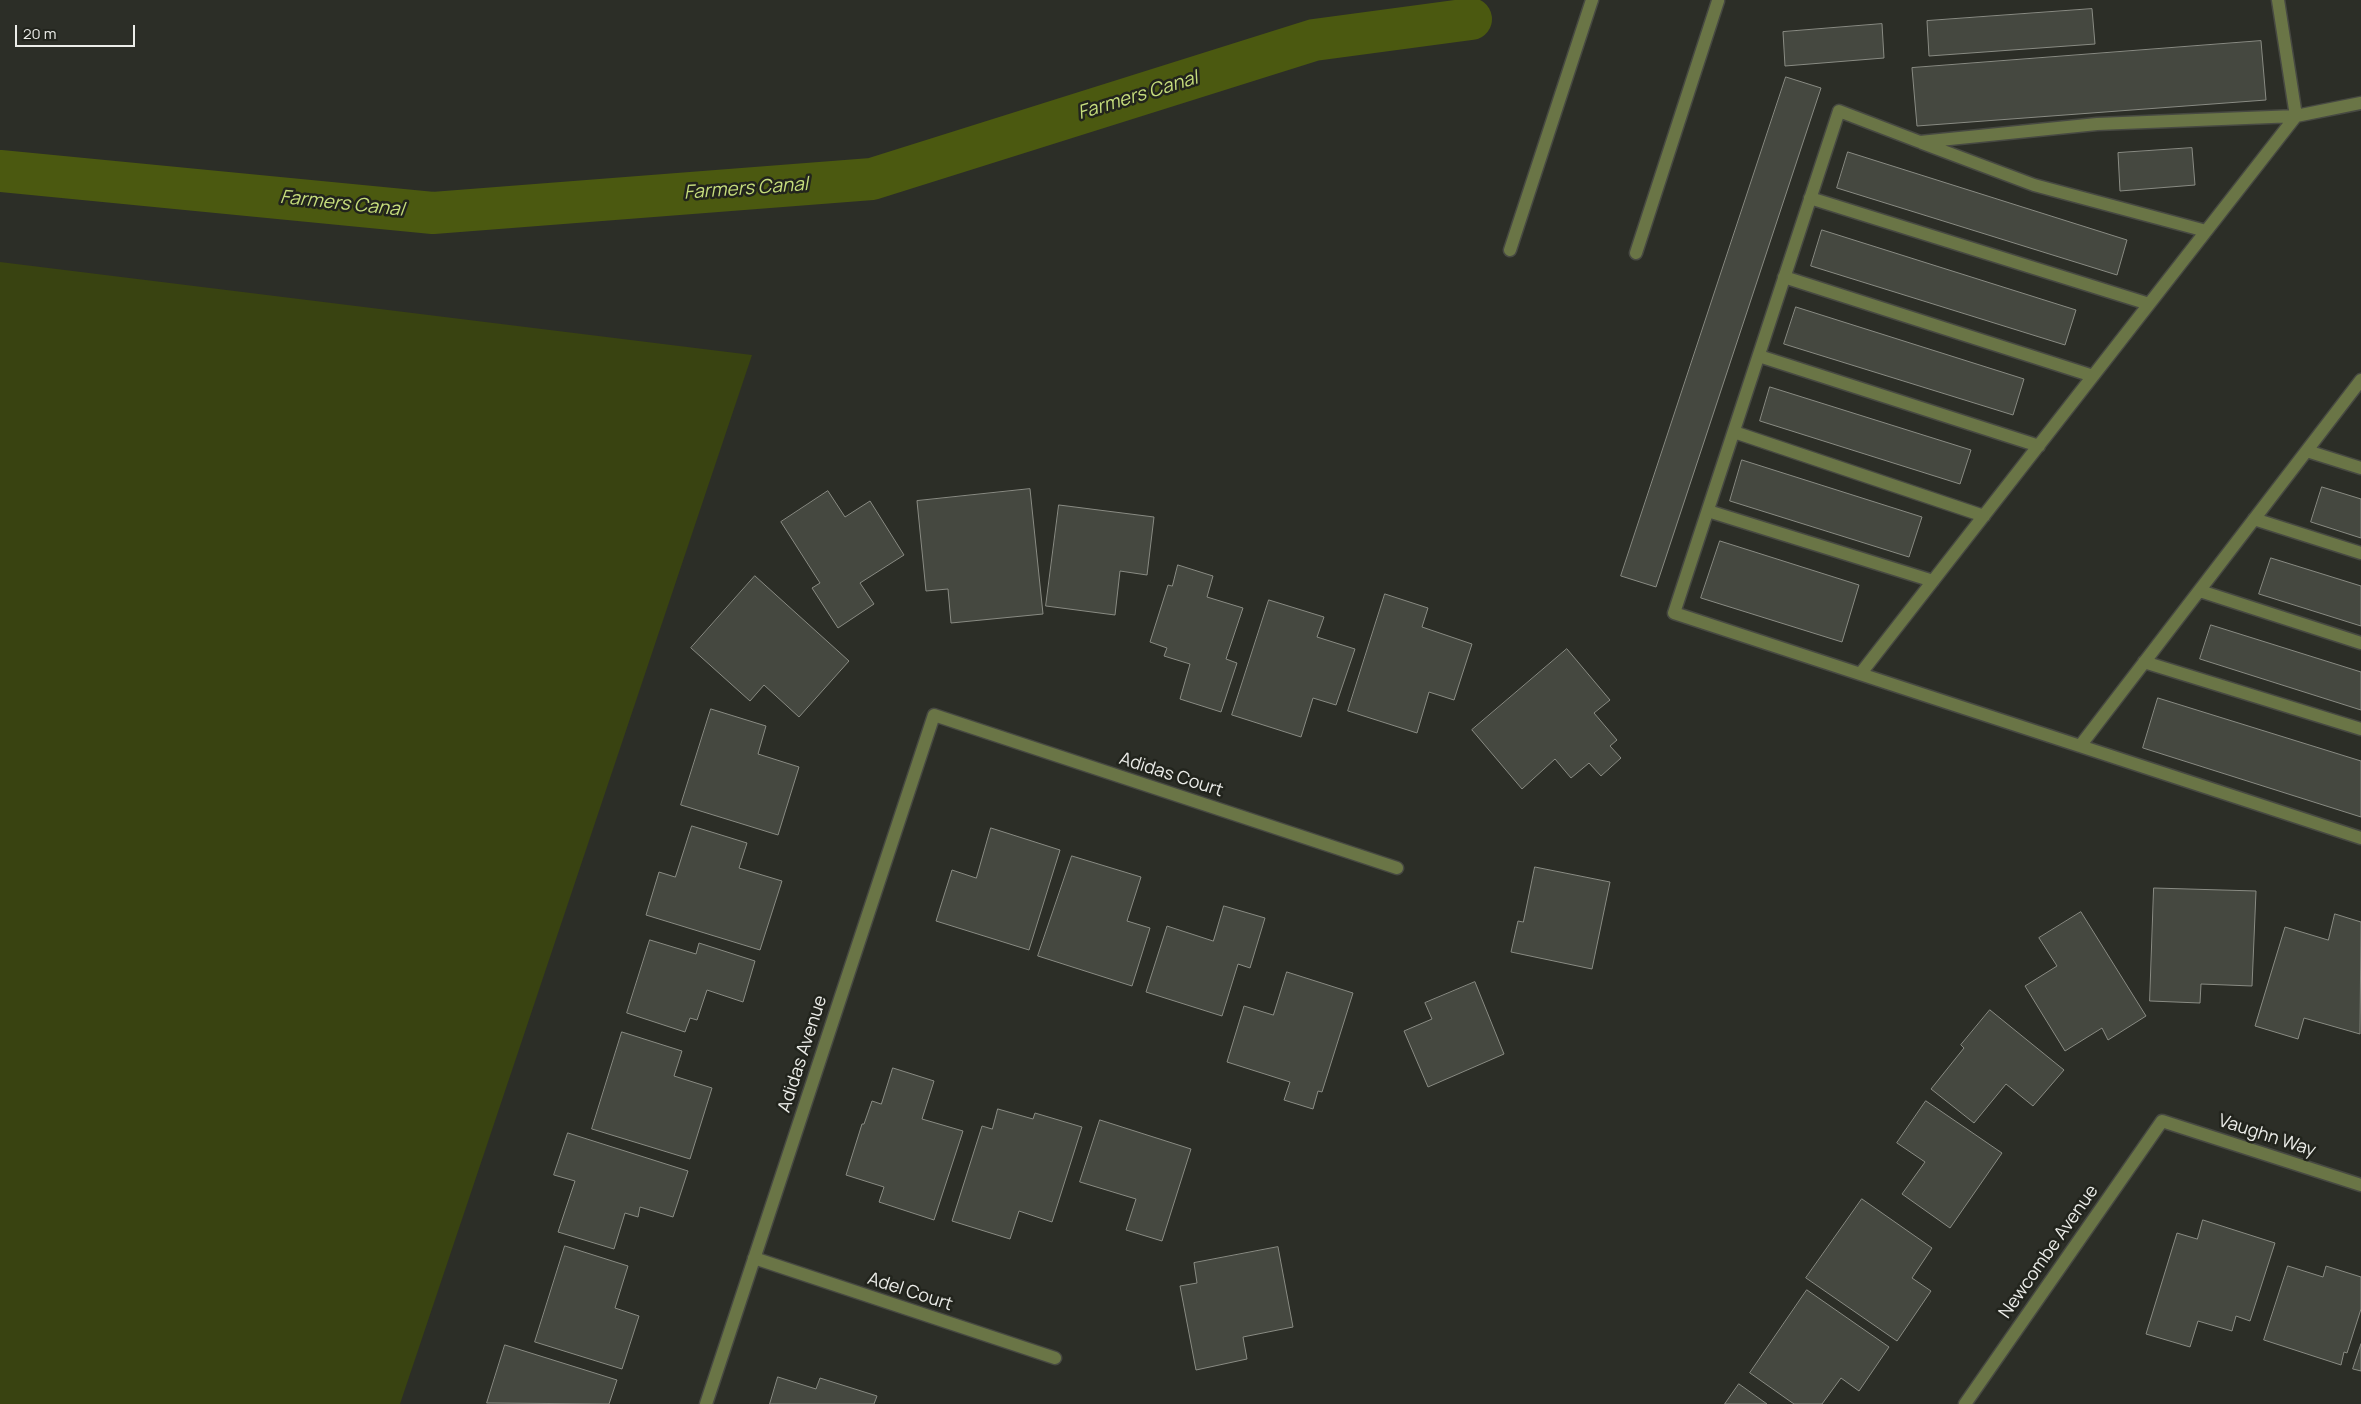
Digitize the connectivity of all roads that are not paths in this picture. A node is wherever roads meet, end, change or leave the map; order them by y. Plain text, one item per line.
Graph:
1 (1592, 0) edge
2 (1718, 0) edge
3 (1723, 0) edge
4 (2278, 0) edge
5 (2361, 103) edge
6 (2296, 116) junction
7 (1920, 142) junction
8 (1810, 198) junction
9 (2206, 231) junction
10 (1510, 250) dead end
11 (1636, 252) dead end
12 (1784, 277) junction
13 (2149, 304) junction
14 (1759, 356) junction
15 (2093, 376) junction
16 (2361, 381) edge
17 (1734, 432) junction
18 (2039, 446) junction
19 (2307, 451) junction
20 (2361, 468) edge
21 (1708, 511) junction
22 (1984, 516) junction
23 (2254, 519) junction
24 (2361, 553) edge
25 (1933, 580) junction
26 (2200, 590) junction
27 (2361, 643) edge
28 (2144, 662) junction
29 (1861, 673) junction
30 (934, 715) joint
31 (2361, 729) edge
32 (2080, 746) junction
33 (2361, 838) edge
34 (1396, 868) dead end
35 (2162, 1121) joint
36 (2361, 1185) edge
37 (754, 1258) junction
38 (1055, 1358) dead end
39 (706, 1404) edge
40 (1965, 1404) edge

1 - 10 street
2 - 3 street
2 - 11 street
4 - 6 street
5 - 6 street
6 - 7 street
6 - 9 street
7 - 8 street
7 - 9 street
8 - 12 street
8 - 13 street
9 - 13 street
12 - 14 street
12 - 15 street
13 - 15 street
14 - 17 street
14 - 18 street
15 - 18 street
16 - 19 street
17 - 21 street
17 - 22 street
18 - 22 street
19 - 20 street
19 - 23 street
21 - 25 street
21 - 29 street
22 - 25 street
23 - 24 street
23 - 26 street
25 - 29 street
26 - 27 street
26 - 28 street
28 - 31 street
28 - 32 street
29 - 32 street
30 - 34 street, Adidas Court
30 - 37 street, Adidas Avenue
32 - 33 street
35 - 36 street, Vaughn Way
35 - 40 street, Newcombe Avenue
37 - 38 street, Adel Court
37 - 39 street, Adidas Avenue

